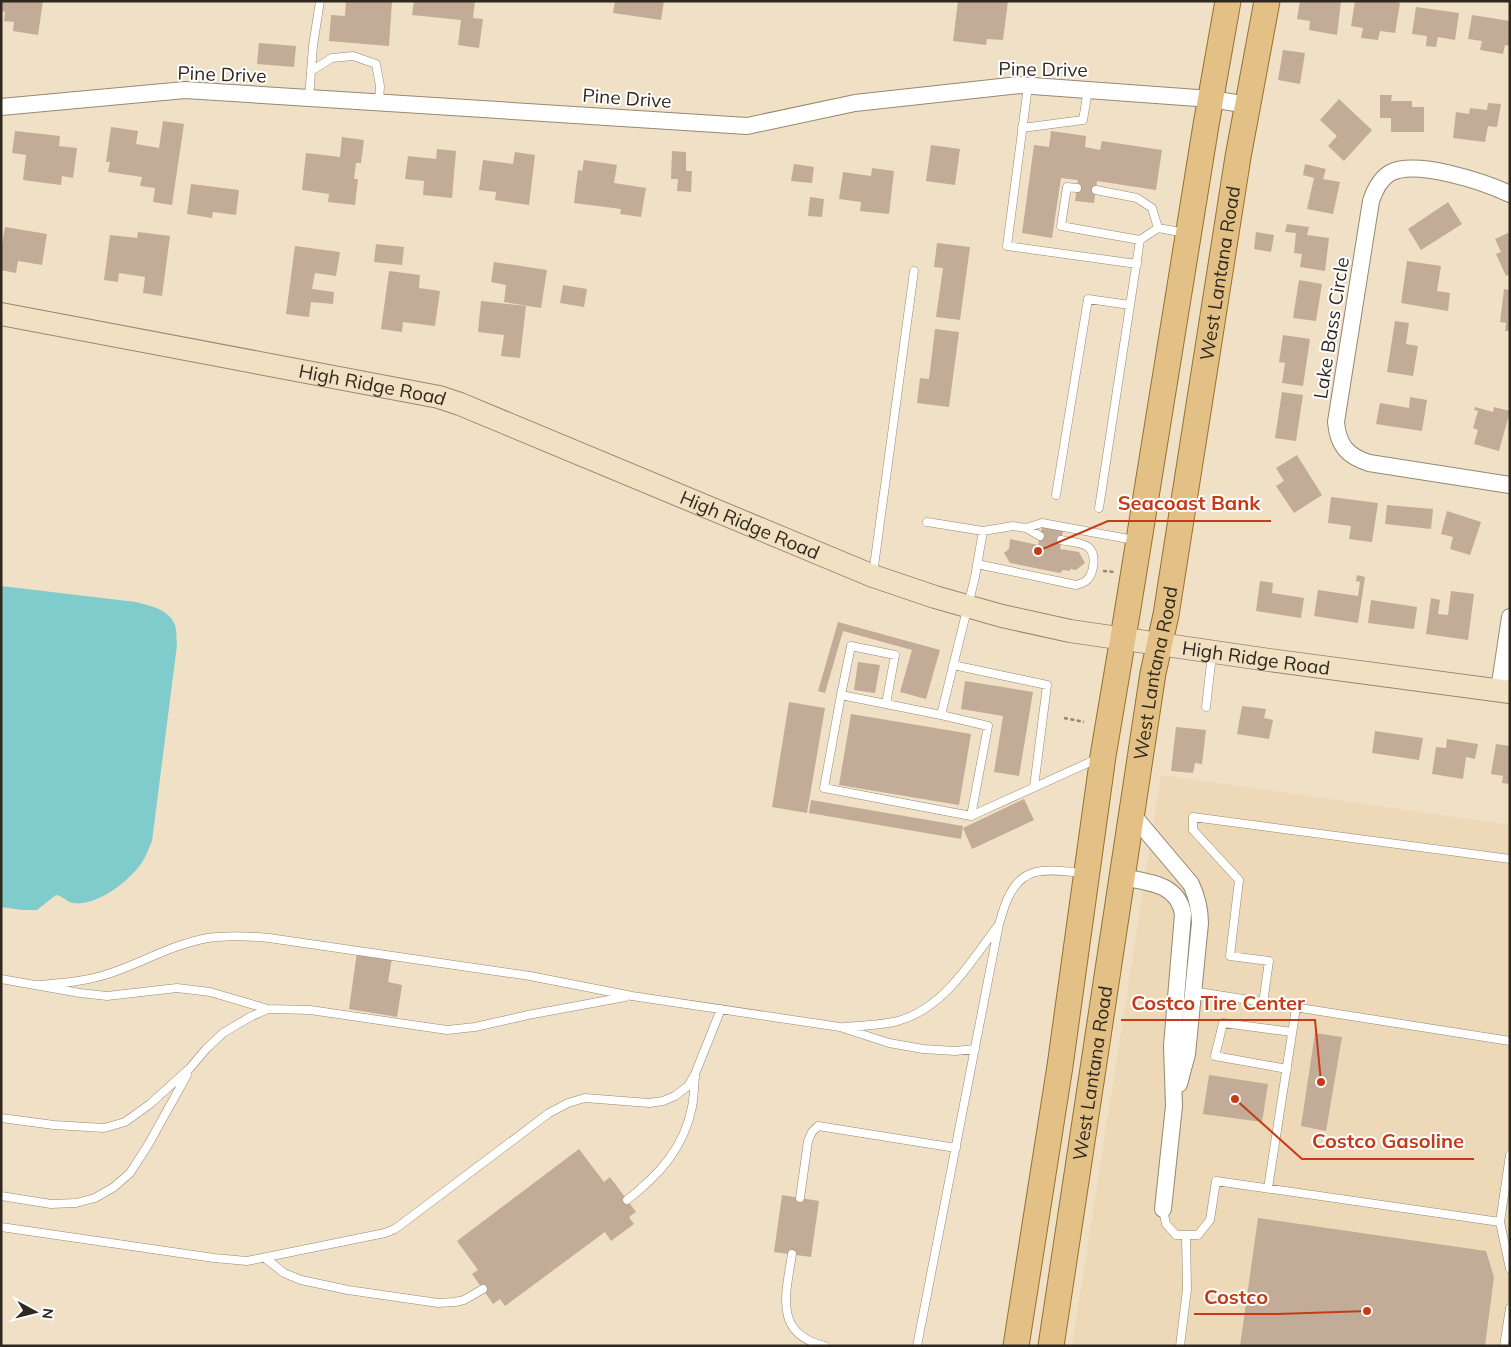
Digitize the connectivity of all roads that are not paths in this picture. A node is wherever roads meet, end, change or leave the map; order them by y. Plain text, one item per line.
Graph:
1 (320, 1) edge
2 (1228, 1) edge
3 (1267, 1) edge
4 (311, 71) junction
5 (1028, 86) junction
6 (1088, 90) junction
7 (309, 98) junction
8 (1210, 99) junction
9 (379, 102) junction
10 (1248, 105) junction
11 (1, 107) edge
12 (1022, 128) junction
13 (1077, 188) dead end
14 (1096, 190) dead end
15 (1510, 194) edge
16 (1158, 228) junction
17 (1188, 234) junction
18 (1140, 240) junction
19 (1136, 264) junction
20 (914, 272) dead end
21 (1130, 305) junction
22 (1, 314) edge
23 (1510, 485) edge
24 (1056, 495) dead end
25 (1099, 508) dead end
26 (927, 522) dead end
27 (1026, 528) junction
28 (983, 531) junction
29 (1040, 536) dead end
30 (1061, 540) dead end
31 (1139, 541) junction
32 (978, 564) junction
33 (873, 576) junction
34 (967, 606) junction
35 (1510, 617) edge
36 (1123, 638) junction
37 (1159, 644) junction
38 (1213, 652) junction
39 (953, 665) junction
40 (1504, 691) edge
41 (841, 695) junction
42 (886, 704) junction
43 (1206, 707) dead end
44 (940, 716) junction
45 (1103, 756) junction
46 (1034, 787) junction
47 (1132, 814) junction
48 (970, 816) junction
49 (1510, 859) edge
50 (1086, 873) junction
51 (1122, 877) junction
52 (999, 924) junction
53 (1, 980) edge
54 (1176, 984) junction
55 (39, 985) junction
56 (1193, 992) junction
57 (632, 996) junction
58 (1263, 1003) junction
59 (1296, 1008) junction
60 (268, 1009) junction
61 (722, 1009) junction
62 (840, 1027) junction
63 (1292, 1032) junction
64 (1510, 1041) edge
65 (975, 1049) junction
66 (190, 1068) junction
67 (1286, 1069) junction
68 (695, 1074) junction
69 (1174, 1106) junction
70 (1, 1118) edge
71 (956, 1148) junction
72 (1510, 1155) edge
73 (1268, 1188) junction
74 (1, 1196) edge
75 (800, 1198) dead end
76 (627, 1200) dead end
77 (1163, 1209) joint
78 (1500, 1222) junction
79 (1, 1227) edge
80 (1186, 1235) junction
81 (792, 1254) dead end
82 (265, 1258) junction
83 (1510, 1269) edge
84 (483, 1289) dead end
85 (1510, 1308) edge
86 (825, 1346) edge
87 (917, 1346) edge
88 (1016, 1346) edge
89 (1051, 1346) edge
90 (1180, 1346) edge
91 (1504, 1346) edge

1 - 4 lane
2 - 8 main road, West Lantana Road
3 - 10 main road, West Lantana Road
4 - 7 lane
4 - 9 lane
5 - 6 street, Pine Drive
5 - 9 street, Pine Drive
5 - 12 lane
6 - 8 street, Pine Drive
6 - 12 lane
7 - 9 street, Pine Drive
7 - 11 street, Pine Drive
8 - 10 street, Pine Drive
8 - 17 main road, West Lantana Road
10 - 37 main road, West Lantana Road
12 - 19 lane
13 - 18 lane
14 - 16 lane
15 - 23 street, Lake Bass Circle
16 - 17 lane
16 - 18 lane
17 - 31 main road, West Lantana Road
18 - 19 lane
19 - 21 lane
20 - 33 lane
21 - 24 lane
21 - 25 lane
22 - 33 street, High Ridge Road
26 - 28 lane
27 - 28 lane
27 - 29 lane
27 - 31 lane
28 - 32 lane
30 - 32 lane
31 - 36 main road, West Lantana Road
32 - 34 lane
33 - 34 street, High Ridge Road
34 - 36 street, High Ridge Road
34 - 39 lane
35 - 40 street
36 - 37 street, High Ridge Road
36 - 45 main road, West Lantana Road
37 - 38 street, High Ridge Road
37 - 47 main road, West Lantana Road
38 - 40 street, High Ridge Road
38 - 43 lane
39 - 44 lane
39 - 46 lane
41 - 42 lane
41 - 42 lane
41 - 48 lane
42 - 44 lane
44 - 48 lane
45 - 46 lane
45 - 50 main road, West Lantana Road
46 - 48 lane
47 - 51 main road, West Lantana Road
47 - 56 street
49 - 58 lane
50 - 51 main road
50 - 52 lane
50 - 88 main road, West Lantana Road
51 - 54 street
51 - 89 main road, West Lantana Road
52 - 62 lane
52 - 65 lane
53 - 55 lane
54 - 56 lane
54 - 69 street
55 - 57 lane
55 - 60 lane
56 - 58 lane
56 - 69 street
57 - 60 lane
57 - 61 lane
58 - 59 lane
59 - 63 lane
59 - 64 lane
60 - 66 lane
61 - 62 lane
61 - 68 lane
62 - 65 lane
63 - 67 lane
63 - 67 lane
65 - 71 lane
66 - 70 lane
66 - 74 lane
67 - 73 lane
68 - 76 lane
68 - 82 lane
69 - 77 street
71 - 75 lane
71 - 87 lane
72 - 78 lane
73 - 78 lane
73 - 80 lane
77 - 80 lane
78 - 83 lane
79 - 82 lane
80 - 90 lane
81 - 86 lane
82 - 84 lane
85 - 91 lane

